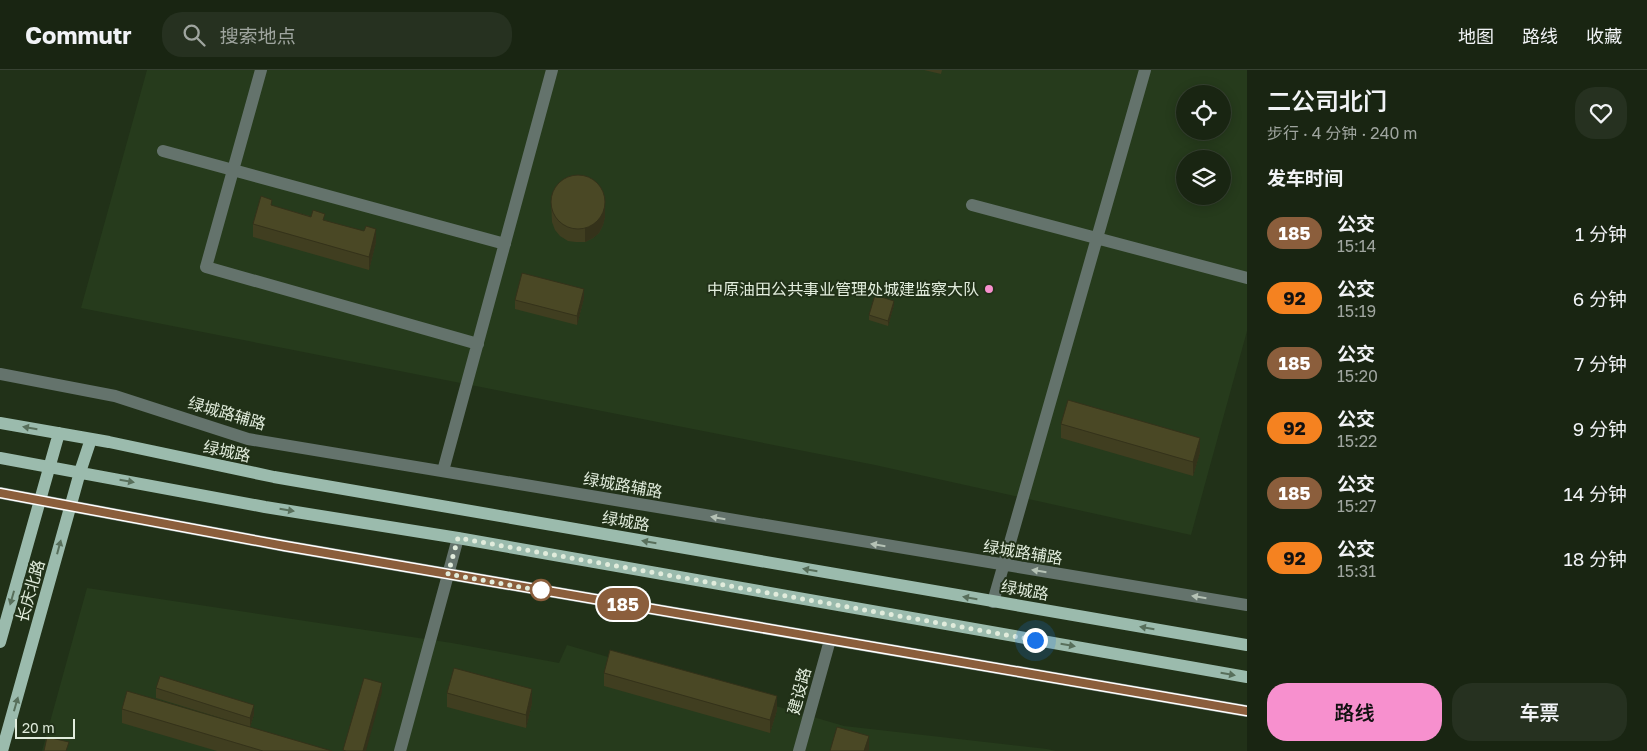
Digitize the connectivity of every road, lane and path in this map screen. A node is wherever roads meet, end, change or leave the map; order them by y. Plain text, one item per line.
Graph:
1 (261, 70) edge
2 (552, 70) edge
3 (1146, 70) edge
4 (163, 151) dead end
5 (233, 170) junction
6 (972, 205) dead end
7 (1097, 238) junction
8 (506, 244) junction
9 (1247, 278) edge
10 (478, 344) junction
11 (0, 374) edge
12 (0, 423) edge
13 (59, 434) junction
14 (91, 439) junction
15 (0, 458) edge
16 (49, 467) junction
17 (443, 471) junction
18 (80, 472) junction
19 (0, 493) edge
20 (39, 501) junction
21 (70, 506) junction
22 (458, 538) junction
23 (1004, 565) junction
24 (448, 574) junction
25 (993, 602) junction
26 (1247, 605) edge
27 (830, 640) junction
28 (0, 642) edge
29 (1247, 645) edge
30 (1247, 677) edge
31 (1247, 711) edge
32 (2, 751) edge
33 (400, 751) edge
34 (799, 751) edge

1 - 5 street
2 - 8 street
3 - 7 street
4 - 5 street
5 - 8 street
5 - 10 street
6 - 7 street
7 - 9 street
7 - 23 street
8 - 10 street
10 - 17 street
11 - 17 street, 绿城路辅路
13 -> 12 main road, 绿城路
13 - 14 main road, 绿城路
13 - 16 main road, 长庆北路
14 - 18 main road, 长庆北路
25 -> 14 main road, 绿城路
15 - 16 main road
16 - 18 main road
16 - 20 main road, 长庆北路
23 -> 17 street, 绿城路辅路
18 - 21 main road, 长庆北路
18 -> 22 main road
19 - 20 street
20 - 21 street
20 -> 28 main road, 长庆北路
21 - 24 street
32 -> 21 main road, 长庆北路
22 - 24 street
22 -> 30 main road
23 - 25 street
26 -> 23 street, 绿城路辅路
24 - 27 street
24 - 33 street
29 -> 25 main road, 绿城路
27 - 31 street
27 - 34 street, 建设路

